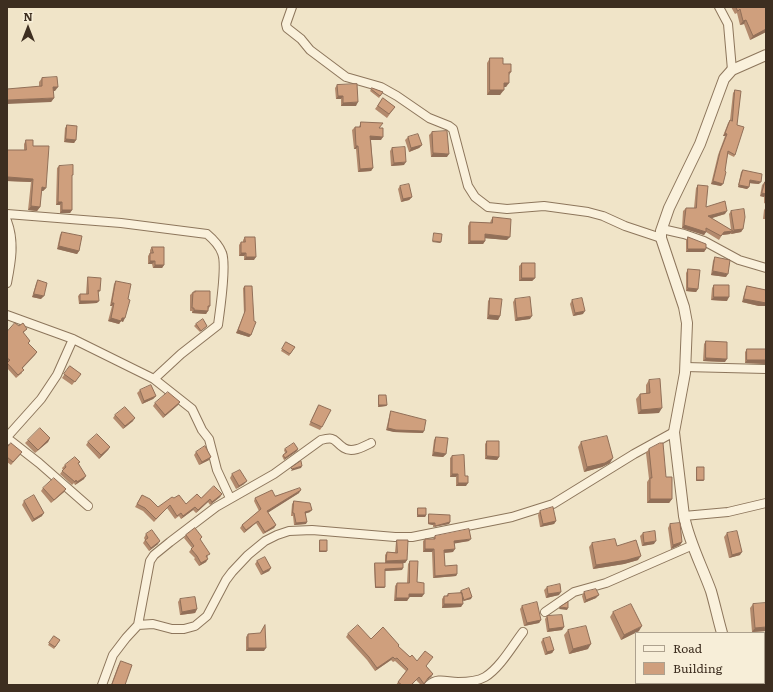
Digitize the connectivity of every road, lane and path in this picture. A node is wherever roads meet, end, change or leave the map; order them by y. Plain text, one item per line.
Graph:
1 (292, 7) edge
2 (719, 7) edge
3 (766, 55) edge
4 (732, 70) junction
5 (7, 214) edge
6 (7, 221) edge
7 (661, 234) junction
8 (766, 268) edge
9 (7, 283) edge
10 (7, 315) edge
11 (73, 339) junction
12 (685, 368) junction
13 (766, 369) edge
14 (154, 379) junction
15 (674, 432) junction
16 (7, 438) edge
17 (371, 443) dead end
18 (230, 498) junction
19 (766, 503) edge
20 (88, 506) dead end
21 (684, 516) junction
22 (693, 545) junction
23 (546, 612) dead end
24 (138, 625) junction
25 (522, 632) dead end
26 (722, 632) edge
27 (102, 685) edge
28 (429, 685) edge

1 - 7 street
2 - 4 street
3 - 4 street
4 - 7 street
5 - 14 street
6 - 9 street
7 - 8 street
7 - 12 street
10 - 11 street
11 - 14 street
11 - 16 street
12 - 13 street
12 - 15 street
14 - 18 street
15 - 21 street
15 - 24 street
16 - 20 street
17 - 18 street
18 - 24 street
19 - 21 street
21 - 22 street
22 - 23 street
22 - 26 street
24 - 27 street
25 - 28 street

